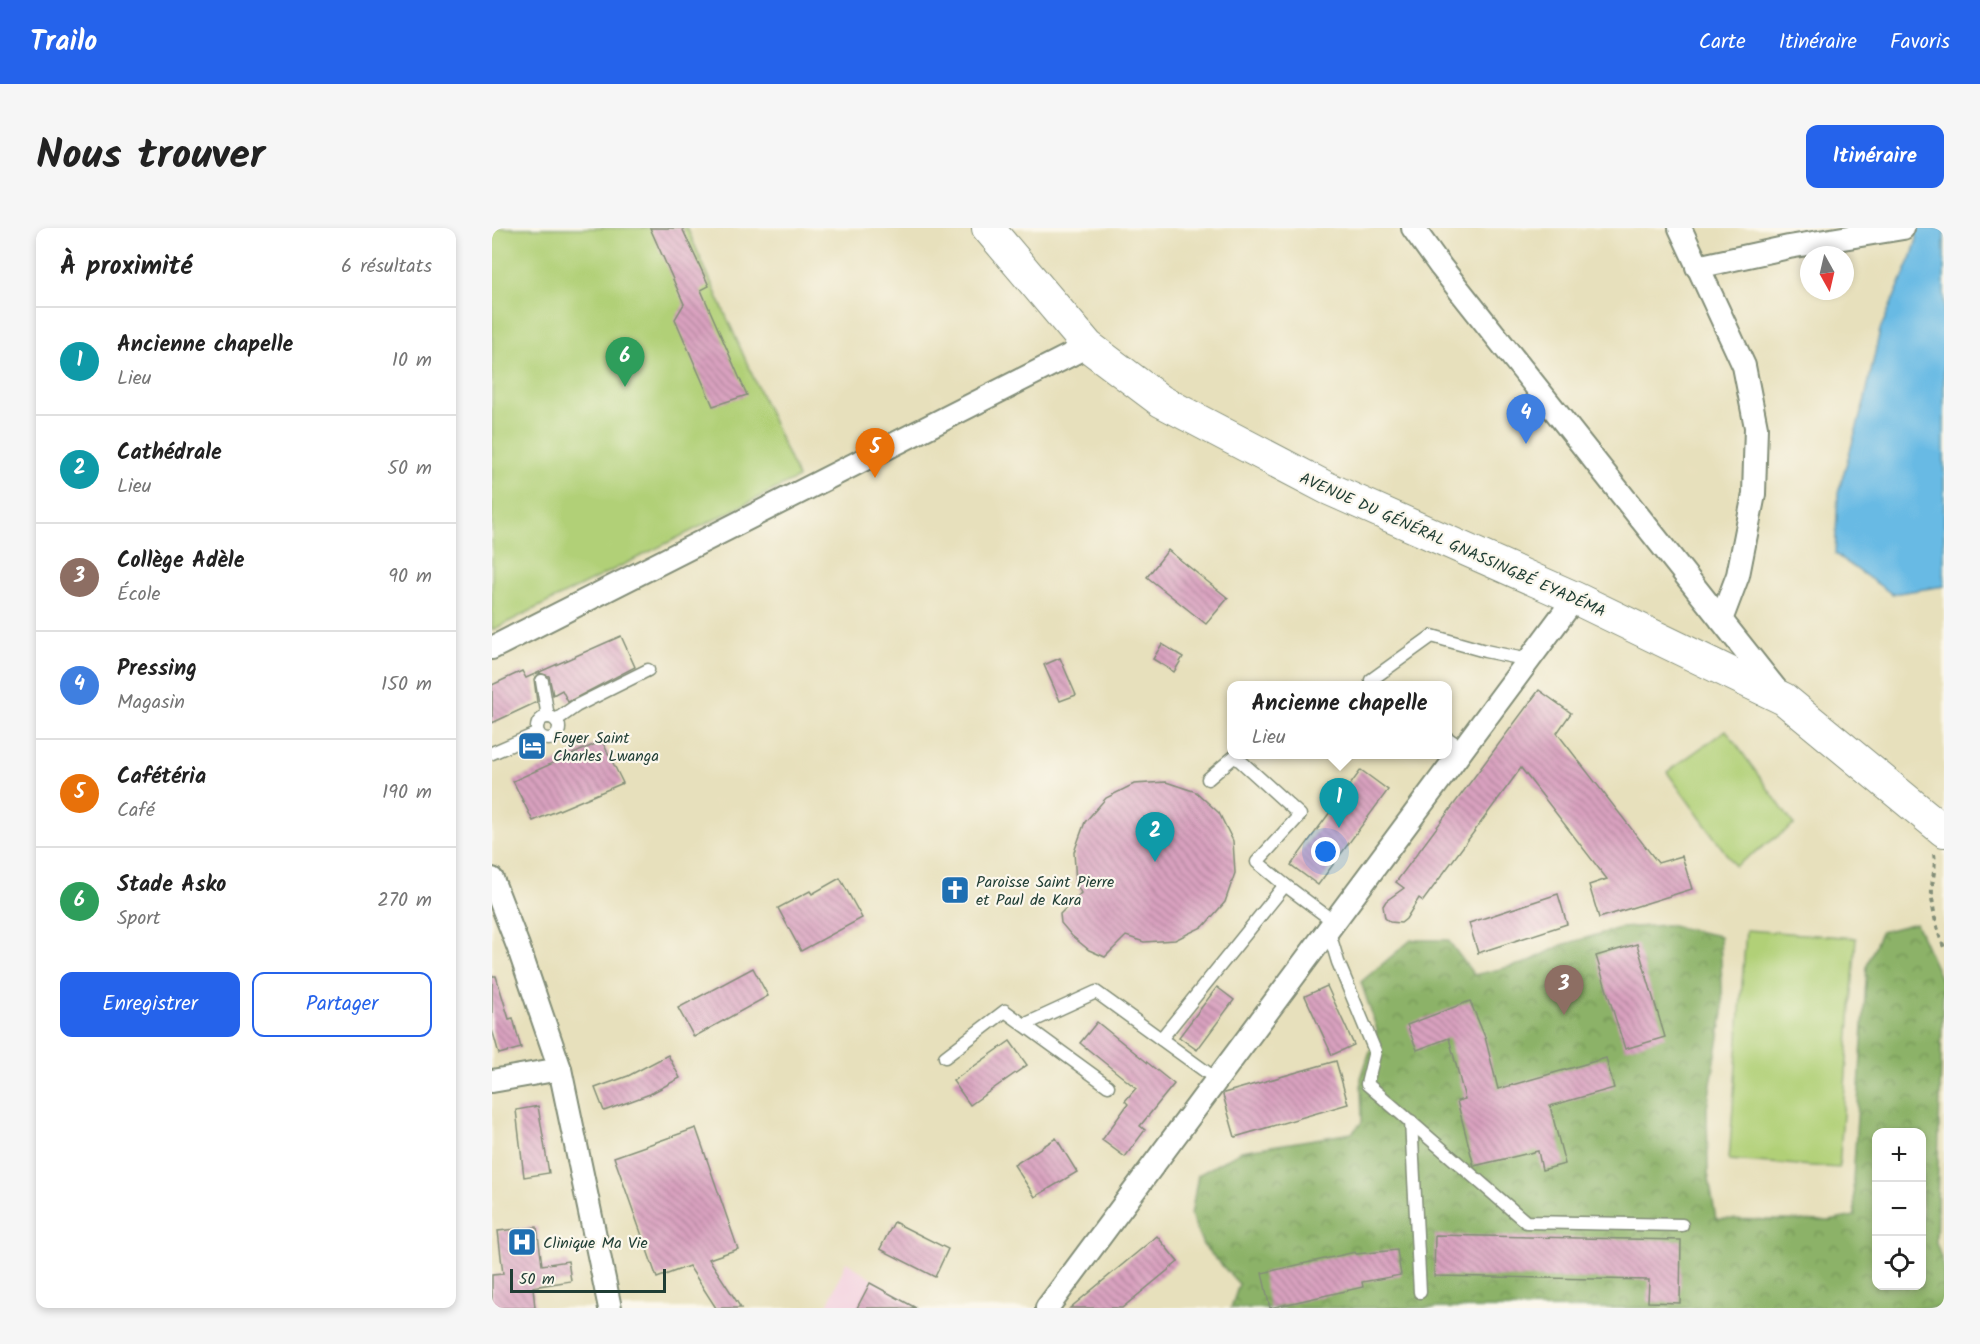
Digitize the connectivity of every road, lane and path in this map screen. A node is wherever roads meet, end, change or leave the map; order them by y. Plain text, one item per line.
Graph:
1 (988, 228) edge
2 (1413, 228) edge
3 (1680, 228) edge
4 (1903, 228) edge
5 (1697, 267) junction
6 (1088, 346) junction
7 (1575, 598) junction
8 (1721, 620) junction
9 (492, 648) edge
10 (1529, 660) junction
11 (648, 670) dead end
12 (542, 681) dead end
13 (1374, 681) edge
14 (1784, 699) junction
15 (552, 719) junction
16 (538, 733) junction
17 (1455, 743) edge
18 (492, 753) edge
19 (1231, 759) edge
20 (1240, 759) edge
21 (1444, 759) edge
22 (1208, 779) dead end
23 (1939, 841) edge
24 (492, 879) edge
25 (1285, 885) junction
26 (1331, 925) junction
27 (1944, 947) edge
28 (1024, 1025) junction
29 (1161, 1039) junction
30 (945, 1057) dead end
31 (560, 1069) junction
32 (1216, 1079) junction
33 (492, 1081) edge
34 (1108, 1086) dead end
35 (1411, 1121) junction
36 (1682, 1225) dead end
37 (1420, 1292) dead end
38 (610, 1308) edge
39 (1047, 1308) edge

1 - 6 main road, AVENUE DU GÉNÉRAL GNASSINGBÉ EYADÉMA
2 - 8 street
3 - 5 street
4 - 5 street
5 - 8 street
6 - 7 main road, AVENUE DU GÉNÉRAL GNASSINGBÉ EYADÉMA
6 - 9 street
7 - 10 street
7 - 14 main road, AVENUE DU GÉNÉRAL GNASSINGBÉ EYADÉMA
8 - 14 street
10 - 13 lane
10 - 17 street
11 - 15 lane
12 - 15 lane
14 - 23 main road, AVENUE DU GÉNÉRAL GNASSINGBÉ EYADÉMA
15 - 16 lane
15 - 16 lane
16 - 18 lane
19 - 22 lane
20 - 25 lane
21 - 26 street
23 - 27 path
24 - 31 street
25 - 26 lane
25 - 29 lane
26 - 32 street
26 - 35 lane
28 - 29 lane
28 - 30 lane
28 - 34 lane
29 - 32 lane
31 - 33 street
31 - 38 street
32 - 39 street
35 - 36 lane
35 - 37 lane

